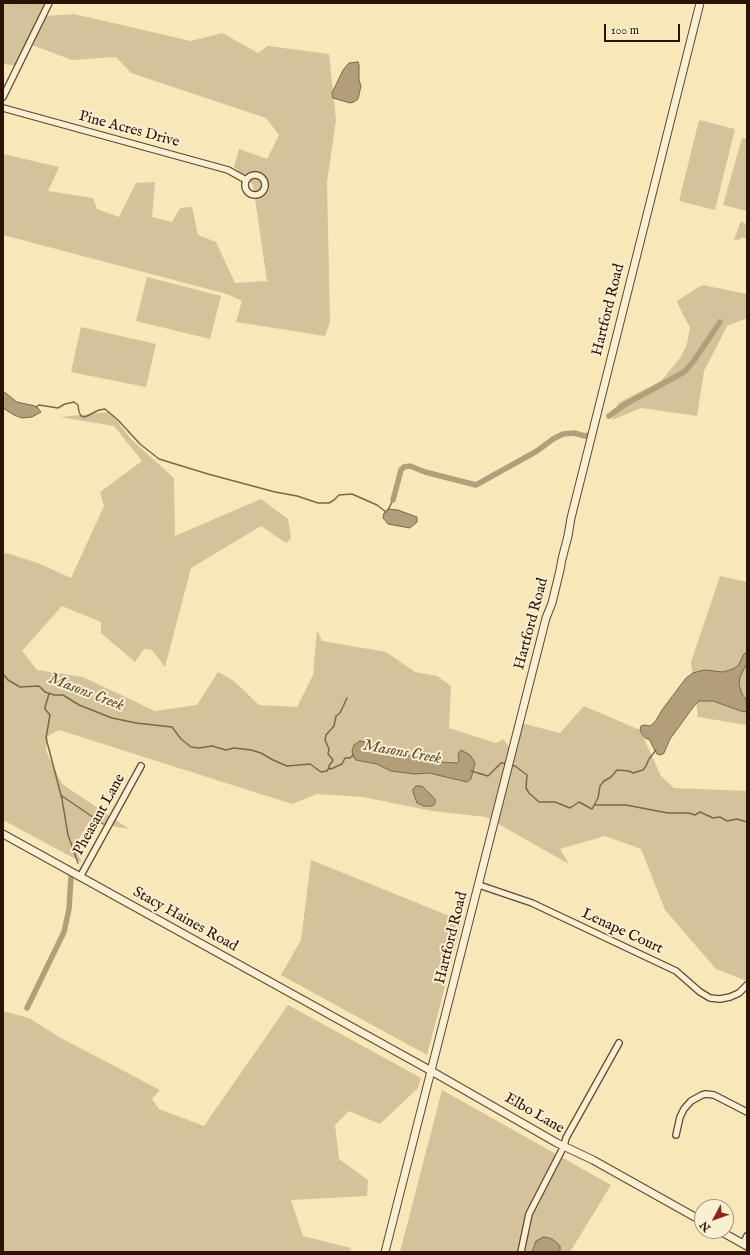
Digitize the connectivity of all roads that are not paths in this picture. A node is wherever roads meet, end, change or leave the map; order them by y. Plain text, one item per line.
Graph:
1 (49, 3) edge
2 (700, 3) edge
3 (3, 97) edge
4 (3, 108) edge
5 (246, 180) dead end
6 (141, 766) dead end
7 (3, 834) edge
8 (80, 876) junction
9 (479, 885) junction
10 (747, 985) edge
11 (354, 1029) joint
12 (619, 1043) dead end
13 (431, 1072) junction
14 (747, 1112) edge
15 (676, 1135) dead end
16 (564, 1146) junction
17 (694, 1217) edge
18 (747, 1236) edge
19 (734, 1239) edge
20 (745, 1245) edge
21 (386, 1252) edge
22 (521, 1252) edge

1 - 3 street
2 - 9 street, Hartford Road
4 - 5 street, Pine Acres Drive
6 - 8 street, Pheasant Lane
7 - 8 street, Stacy Haines Road
8 - 11 street, Stacy Haines Road
9 - 10 street, Lenape Court
9 - 13 street, Hartford Road
11 - 13 street, Elbo Lane
12 - 16 street
13 - 16 street, Elbo Lane
13 - 21 street, Hartford Road
14 - 15 street
16 - 17 street, Elbo Lane
16 - 22 street
18 - 20 street
19 - 20 street

